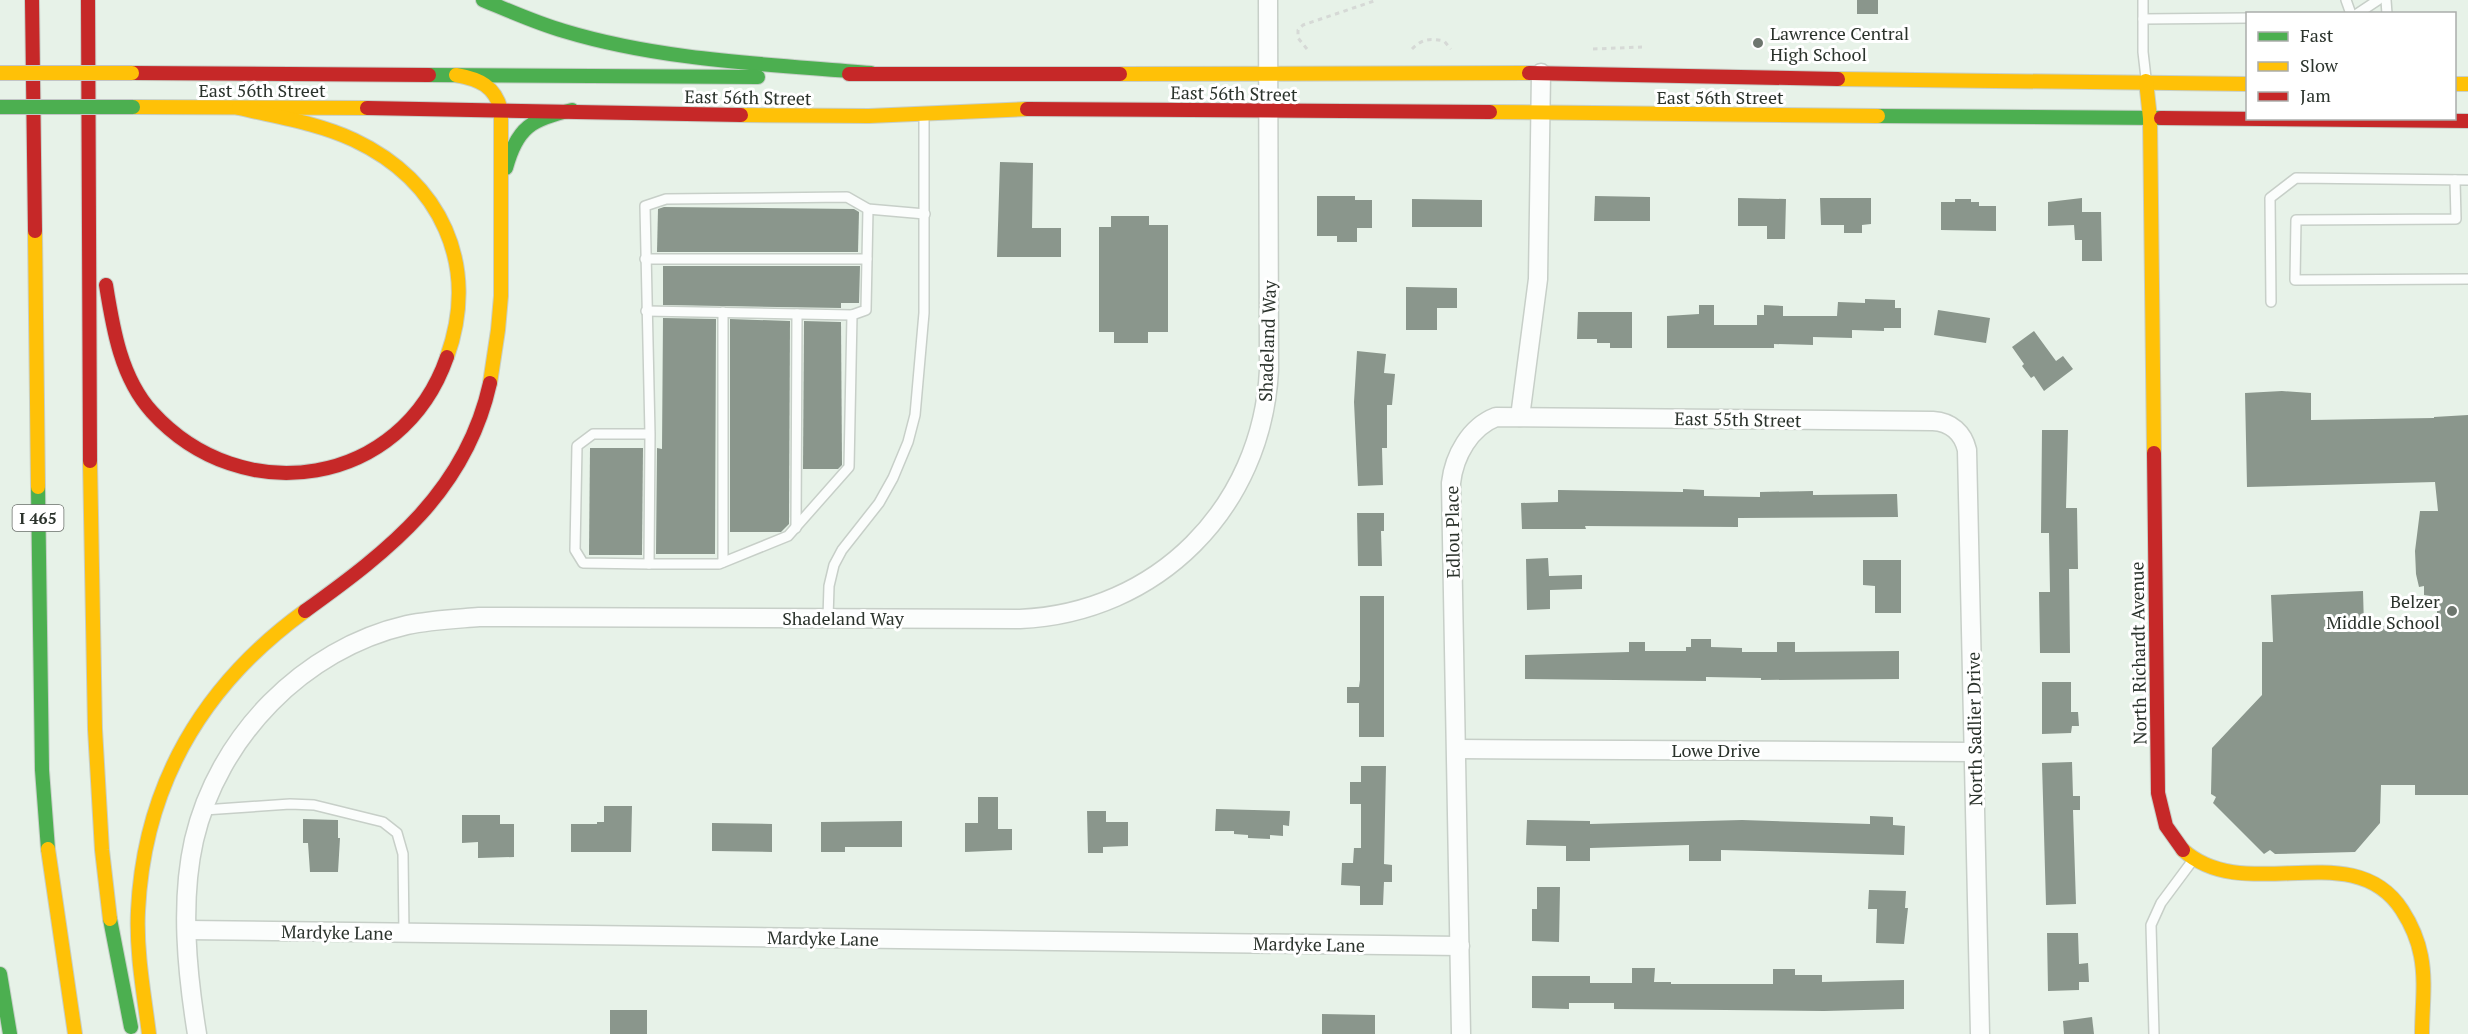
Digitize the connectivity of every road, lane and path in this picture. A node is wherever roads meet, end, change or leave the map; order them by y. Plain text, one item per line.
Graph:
1 (32, 0) edge
2 (88, 0) edge
3 (483, 0) edge
4 (1268, 0) edge
5 (1377, 0) edge
6 (2143, 0) edge
7 (2378, 0) edge
8 (2360, 12) edge
9 (2246, 18) edge
10 (2143, 19) junction
11 (1642, 46) dead end
12 (1411, 49) dead end
13 (1452, 49) dead end
14 (1587, 49) dead end
15 (1310, 50) dead end
16 (1541, 72) junction
17 (0, 73) edge
18 (871, 73) junction
19 (456, 75) junction
20 (2146, 81) junction
21 (1269, 82) junction
22 (2246, 84) edge
23 (0, 107) edge
24 (239, 108) junction
25 (501, 110) junction
26 (572, 111) junction
27 (1270, 112) junction
28 (924, 114) junction
29 (1540, 114) junction
30 (2150, 118) junction
31 (2246, 119) edge
32 (2362, 120) edge
33 (2468, 121) edge
34 (2455, 180) junction
35 (2468, 180) edge
36 (90, 187) junction
37 (500, 193) junction
38 (868, 209) junction
39 (925, 214) junction
40 (645, 259) junction
41 (867, 259) junction
42 (2468, 279) edge
43 (2271, 302) dead end
44 (646, 311) junction
45 (723, 312) junction
46 (797, 314) junction
47 (852, 315) junction
48 (1520, 417) junction
49 (1955, 429) joint
50 (650, 434) junction
51 (796, 528) junction
52 (723, 562) junction
53 (649, 564) junction
54 (828, 618) junction
55 (1457, 749) junction
56 (1974, 752) junction
57 (204, 810) junction
58 (2193, 859) junction
59 (187, 930) junction
60 (404, 933) junction
61 (1460, 946) junction
62 (0, 974) edge
63 (10, 1034) edge
64 (75, 1034) edge
65 (133, 1034) edge
66 (149, 1034) edge
67 (197, 1034) edge
68 (1461, 1034) edge
69 (1980, 1034) edge
70 (2154, 1034) edge
71 (2422, 1034) edge

1 - 64 main road, I 465
2 - 36 main road
3 - 18 main road
4 - 21 street, Shadeland Way
5 - 15 path
6 - 10 lane
7 - 8 lane
9 - 10 lane
10 - 20 lane
11 - 14 path
12 - 13 path
16 - 20 main road, East 56th Street
16 - 21 main road, East 56th Street
16 - 29 street
17 - 19 main road, East 56th Street, bridge
18 - 19 main road, East 56th Street
18 - 21 main road, East 56th Street
19 - 25 main road
20 - 22 main road, East 56th Street
20 - 30 main road, North Richardt Avenue
21 - 27 street, Shadeland Way
23 - 24 main road, East 56th Street, bridge
24 - 25 main road, East 56th Street
24 - 36 main road
25 - 26 main road, East 56th Street
25 - 37 main road
26 - 28 main road, East 56th Street
26 - 37 main road
27 - 28 main road, East 56th Street
27 - 29 main road, East 56th Street
27 - 54 street, Shadeland Way
28 - 39 lane
29 - 30 main road, East 56th Street
29 - 48 street
30 - 31 main road, East 56th Street
30 - 58 main road, North Richardt Avenue
32 - 33 main road, East 56th Street
34 - 35 lane
34 - 42 lane
34 - 43 lane
36 - 65 main road
37 - 66 main road
38 - 39 lane
38 - 40 lane
38 - 41 lane
39 - 54 lane
40 - 41 lane
40 - 44 lane
41 - 47 lane
44 - 45 lane
44 - 50 lane
45 - 46 lane
45 - 52 lane
46 - 47 lane
46 - 51 lane
47 - 51 lane
48 - 49 street, East 55th Street
48 - 55 street, Edlou Place
49 - 56 street, North Sadlier Drive
50 - 53 lane
50 - 53 lane
51 - 52 lane
52 - 53 lane
54 - 57 street, Shadeland Way
55 - 56 street, Lowe Drive
55 - 61 street, Edlou Place
56 - 69 street, North Sadlier Drive
57 - 59 street, Shadeland Way
57 - 60 lane
58 - 70 lane
58 - 71 main road, North Richardt Avenue
59 - 60 street, Mardyke Lane
59 - 67 street, Shadeland Way
60 - 61 street, Mardyke Lane
61 - 68 street, Edlou Place
62 - 63 main road

